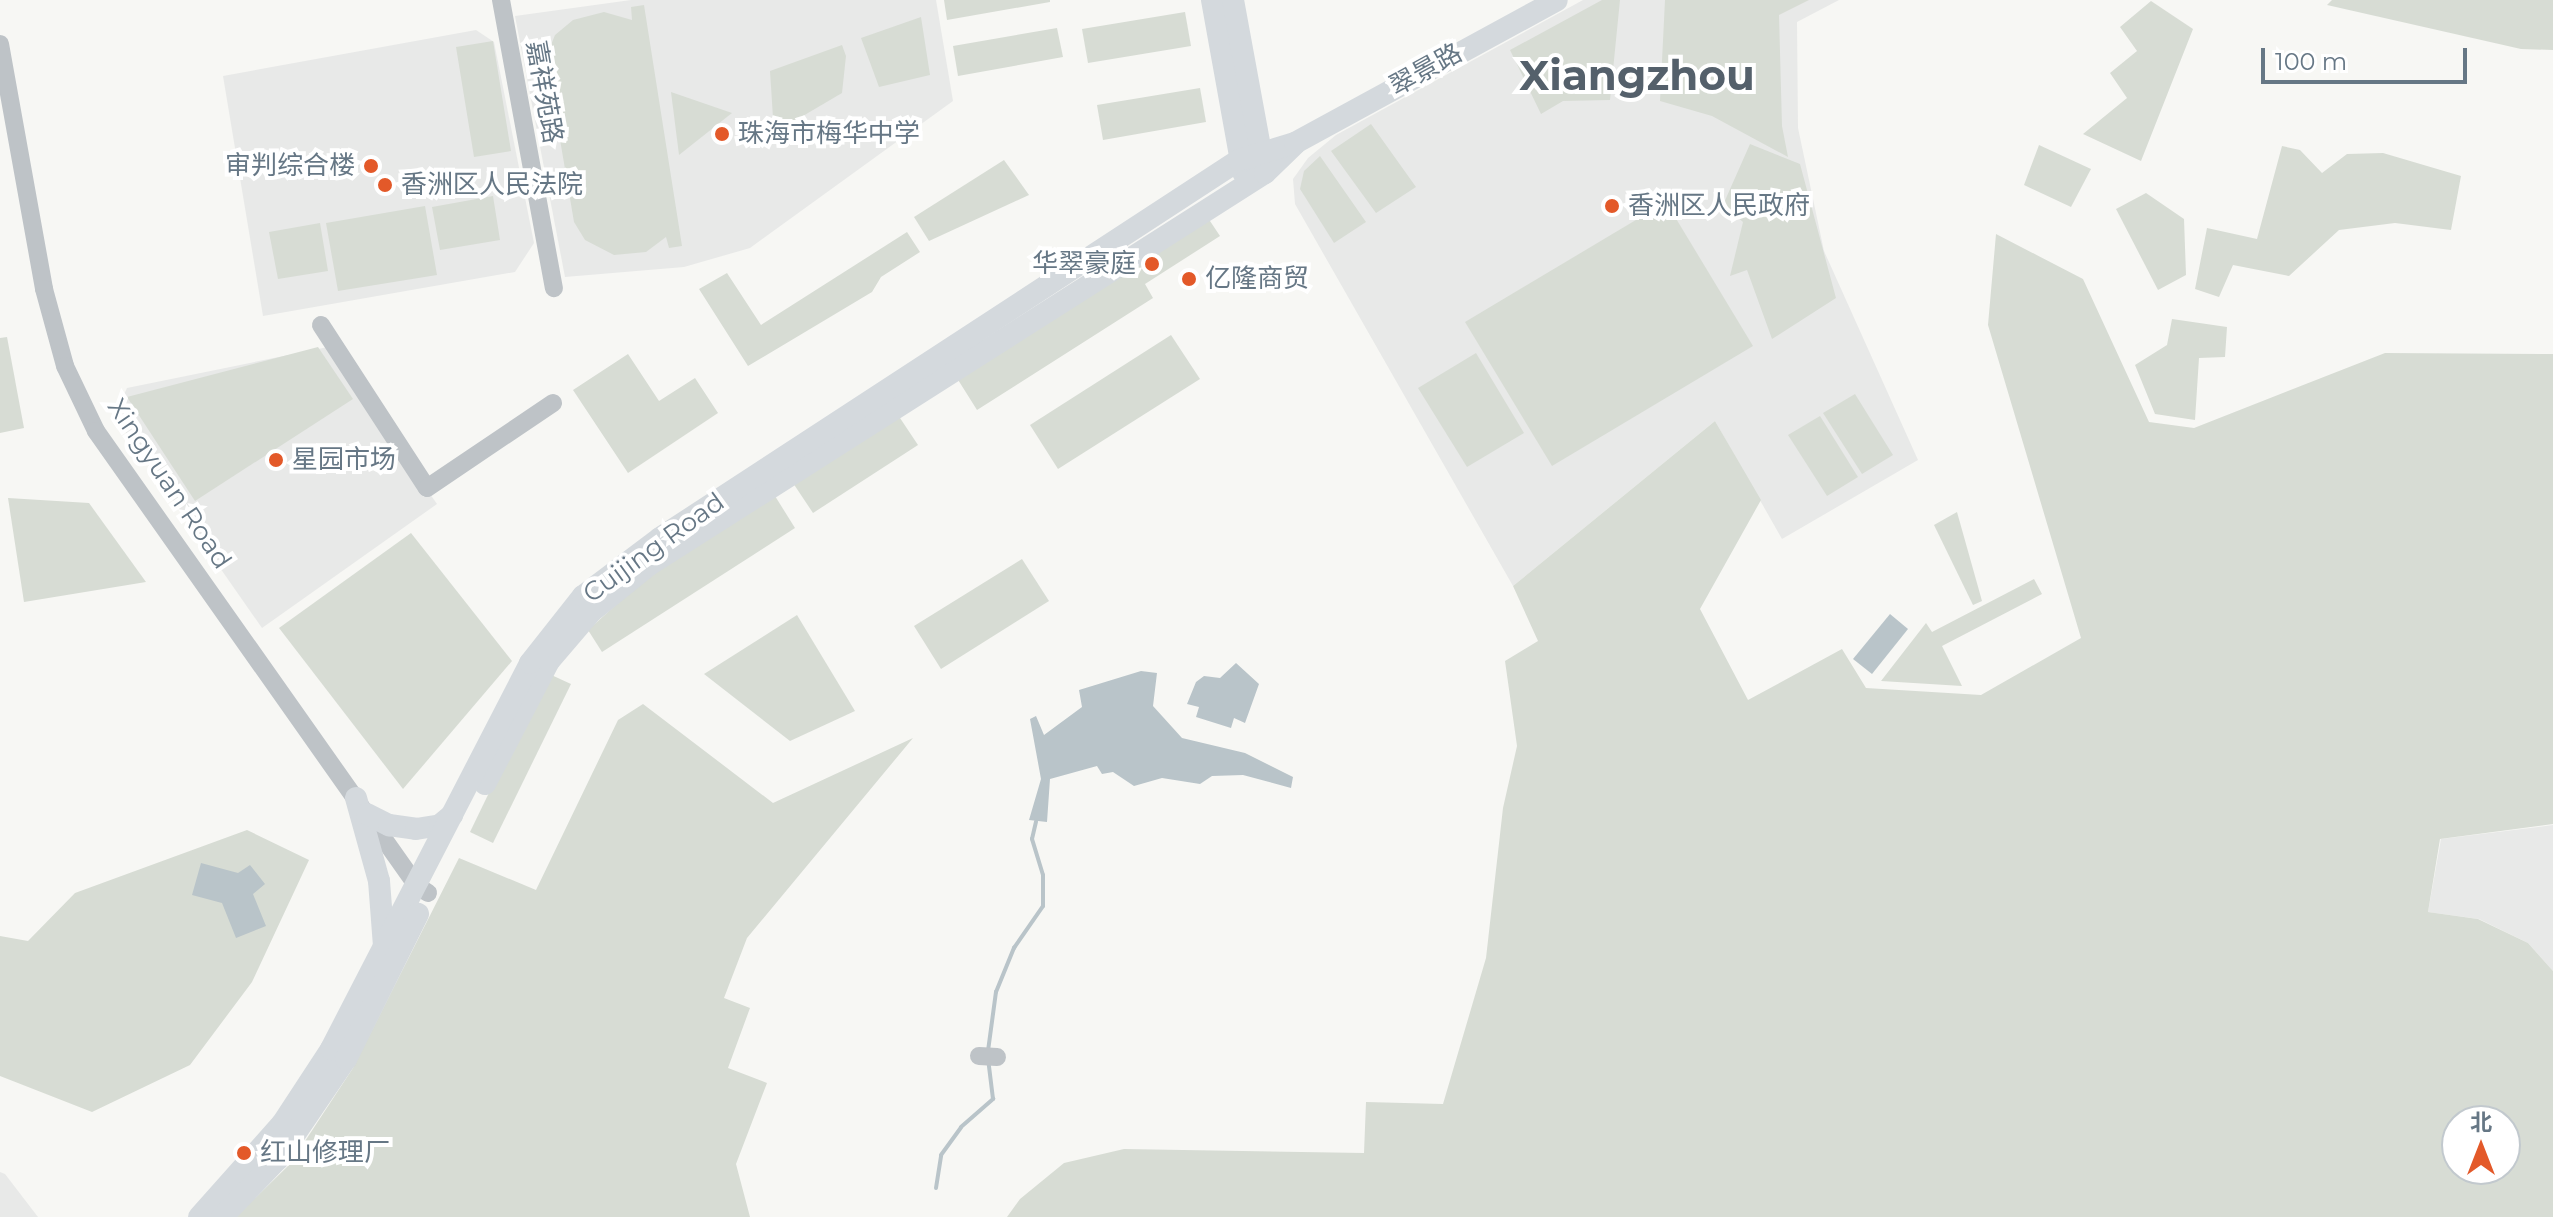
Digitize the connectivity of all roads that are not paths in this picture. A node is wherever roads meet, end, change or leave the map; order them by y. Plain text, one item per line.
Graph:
1 (501, 0) edge
2 (1212, 0) edge
3 (1233, 0) edge
4 (1557, 0) edge
5 (0, 44) edge
6 (1252, 167) junction
7 (554, 288) dead end
8 (321, 325) dead end
9 (553, 403) dead end
10 (361, 806) junction
11 (453, 814) junction
12 (423, 889) junction
13 (384, 946) junction
14 (199, 1217) edge
15 (222, 1217) edge

1 - 7 street, 嘉祥苑路
2 - 6 main road
3 - 6 main road
4 - 6 main road, 翠景路
5 - 10 street, Xingyuan Road
6 - 11 main road, Cuijing Road
6 - 12 main road, Cuijing Road
8 - 9 street
10 - 11 main road
10 - 12 street, Xingyuan Road
10 - 13 main road
11 - 12 main road, Cuijing Road
12 - 13 main road, Cuijing Road
12 - 15 main road, Cuijing Road
13 - 14 main road, Cuijing Road

